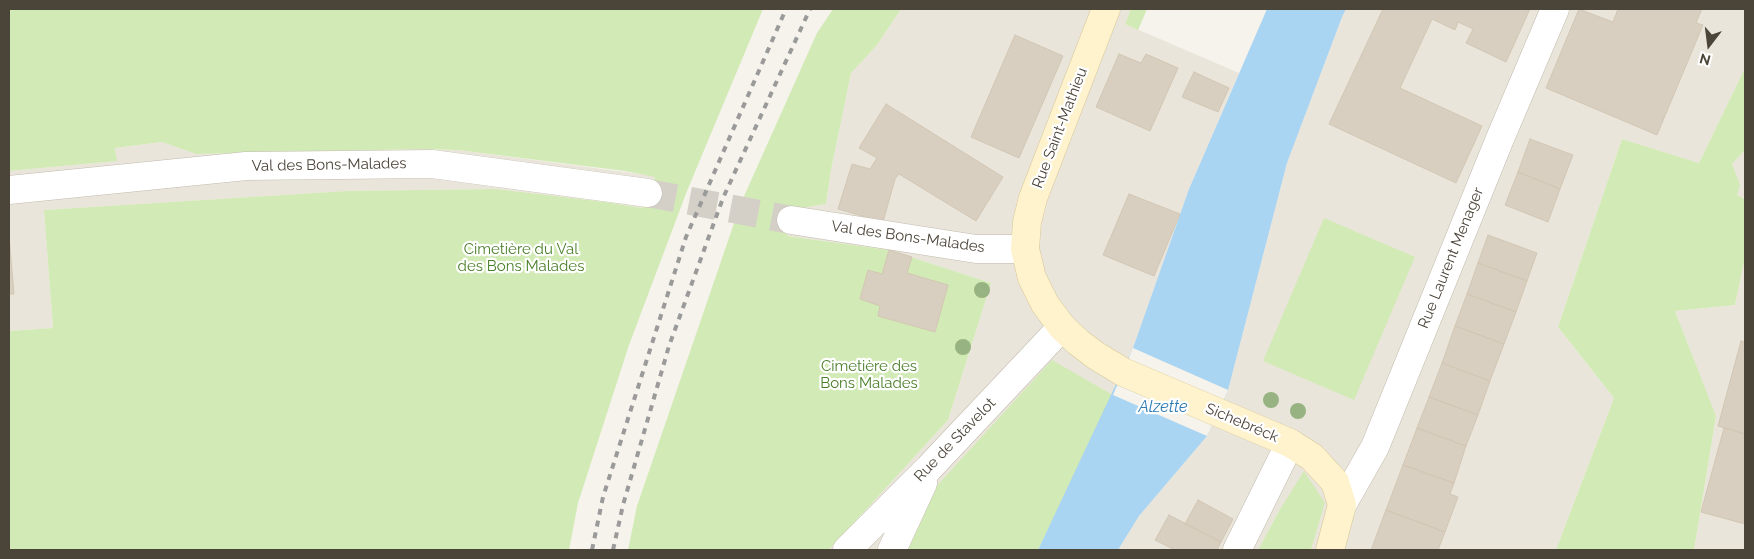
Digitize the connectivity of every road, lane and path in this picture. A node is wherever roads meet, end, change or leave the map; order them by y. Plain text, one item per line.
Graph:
1 (1106, 9) edge
2 (1555, 9) edge
3 (9, 190) edge
4 (648, 192) tunnel mouth
5 (791, 220) tunnel mouth
6 (1025, 249) junction
7 (1062, 327) junction
8 (1290, 443) junction
9 (929, 468) junction
10 (1342, 505) junction
11 (846, 550) edge
12 (892, 550) edge
13 (1237, 550) edge
14 (1330, 550) edge

1 - 6 main road, Rue Saint-Mathieu
2 - 10 street, Rue Laurent Menager
3 - 4 street, Val des Bons-Malades
5 - 6 street, Val des Bons-Malades
6 - 7 main road, Sichebréck
7 - 8 main road, Sichebréck
7 - 9 street, Rue de Stavelot
8 - 10 main road
8 - 13 street
9 - 11 street, Rue de Stavelot
9 - 12 street
10 - 14 main road, Rue Laurent Menager

